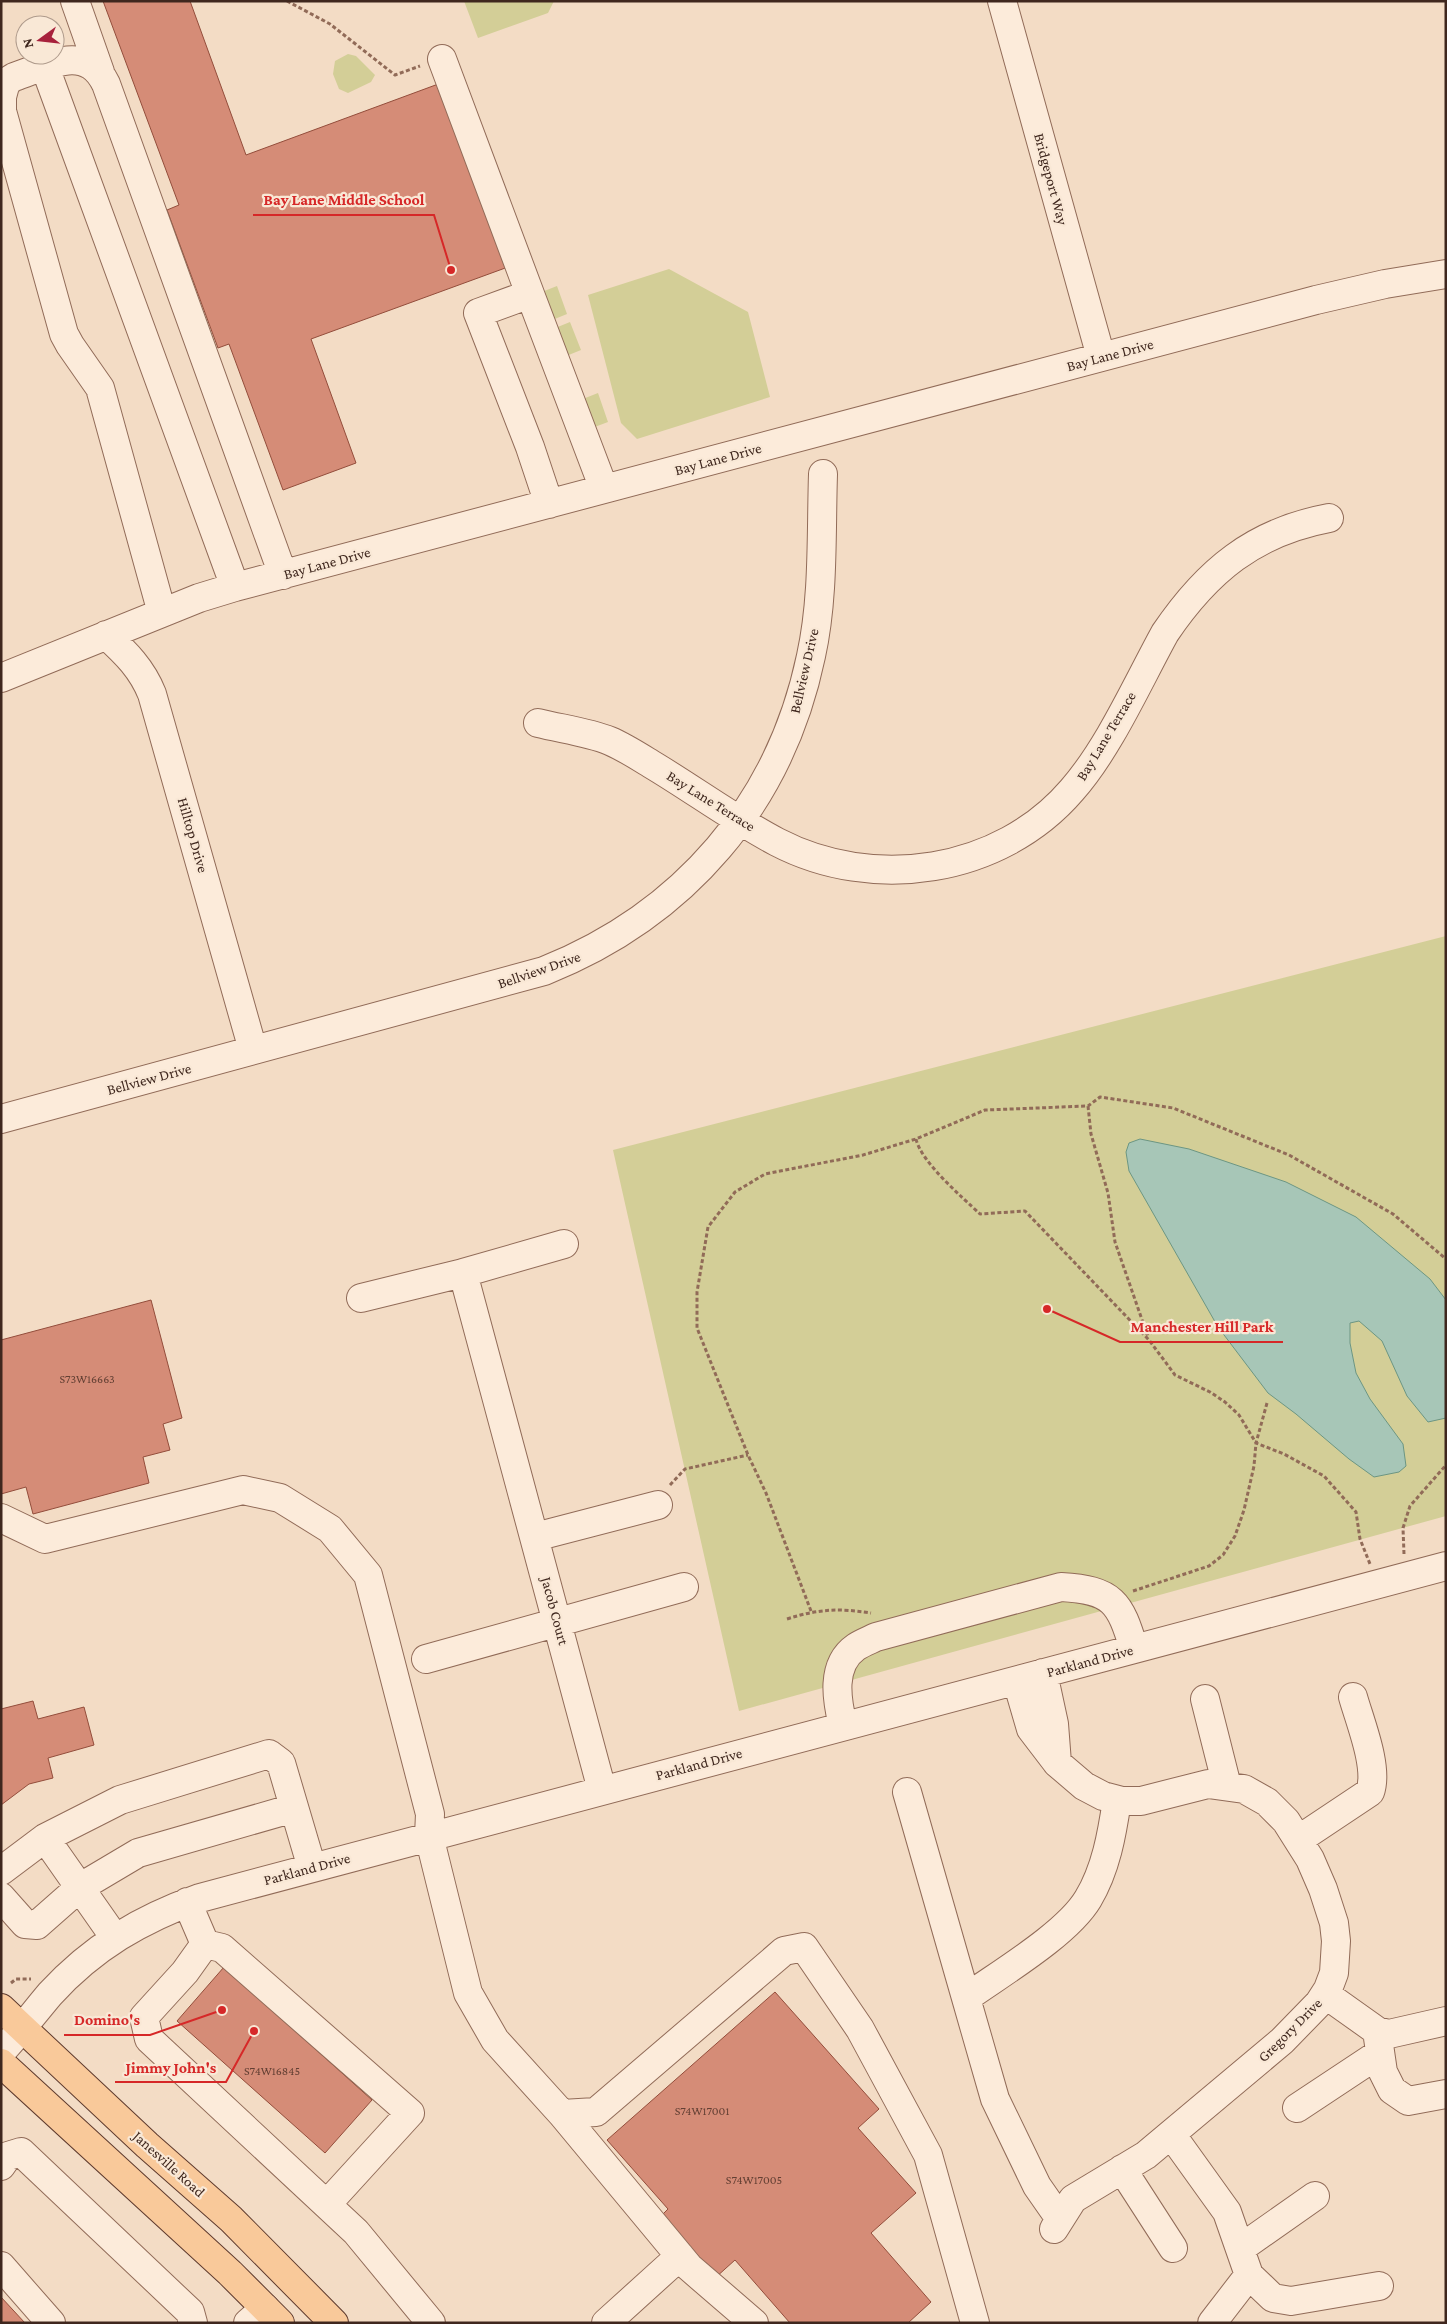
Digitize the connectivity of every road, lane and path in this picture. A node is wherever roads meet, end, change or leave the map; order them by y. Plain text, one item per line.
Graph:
1 (75, 1) edge
2 (287, 1) edge
3 (1002, 1) edge
4 (442, 59) joint
5 (45, 67) junction
6 (100, 72) junction
7 (1, 96) edge
8 (1446, 274) edge
9 (530, 294) junction
10 (1101, 357) junction
11 (823, 474) dead end
12 (604, 489) junction
13 (549, 504) junction
14 (1329, 518) dead end
15 (283, 575) junction
16 (235, 587) junction
17 (162, 613) junction
18 (106, 635) junction
19 (1, 678) edge
20 (538, 723) dead end
21 (741, 820) junction
22 (252, 1050) junction
23 (1088, 1106) junction
24 (1, 1119) edge
25 (916, 1139) junction
26 (564, 1244) dead end
27 (1446, 1259) edge
28 (463, 1273) junction
29 (361, 1298) dead end
30 (1149, 1340) junction
31 (1267, 1403) dead end
32 (1256, 1442) junction
33 (748, 1456) junction
34 (1446, 1465) edge
35 (658, 1505) joint
36 (1, 1518) edge
37 (535, 1537) junction
38 (1404, 1554) dead end
39 (1370, 1564) dead end
40 (1446, 1566) edge
41 (684, 1587) dead end
42 (1109, 1599) junction
43 (810, 1611) junction
44 (787, 1619) dead end
45 (558, 1624) junction
46 (884, 1635) junction
47 (1134, 1649) junction
48 (426, 1659) dead end
49 (1030, 1677) junction
50 (1353, 1697) dead end
51 (1204, 1699) dead end
52 (844, 1726) junction
53 (1227, 1786) junction
54 (602, 1790) junction
55 (907, 1792) dead end
56 (1117, 1800) junction
57 (294, 1808) junction
58 (429, 1836) junction
59 (45, 1838) junction
60 (1298, 1840) junction
61 (312, 1868) junction
62 (1, 1871) edge
63 (79, 1888) junction
64 (1, 1897) edge
65 (187, 1902) junction
66 (115, 1938) junction
67 (205, 1944) junction
68 (1326, 1994) junction
69 (966, 1998) junction
70 (1, 2008) edge
71 (1446, 2021) edge
72 (24, 2027) junction
73 (1379, 2042) junction
74 (1, 2052) edge
75 (1, 2064) edge
76 (1446, 2094) edge
77 (1297, 2108) dead end
78 (562, 2114) junction
79 (1171, 2134) junction
80 (1, 2166) edge
81 (1122, 2169) junction
82 (1315, 2196) dead end
83 (327, 2204) junction
84 (1173, 2248) dead end
85 (1241, 2248) junction
86 (680, 2256) junction
87 (1, 2266) edge
88 (1249, 2274) junction
89 (1379, 2286) dead end
90 (192, 2317) edge
91 (264, 2318) edge
92 (51, 2323) edge
93 (334, 2323) edge
94 (431, 2323) edge
95 (606, 2323) edge
96 (754, 2323) edge
97 (975, 2323) edge
98 (1212, 2323) edge

1 - 6 street
2 - 4 path
3 - 10 street, Bridgeport Way
4 - 9 street
5 - 6 street
5 - 7 street
5 - 16 street
6 - 15 street
7 - 17 street
8 - 10 street, Bay Lane Drive
9 - 12 street
9 - 13 street
10 - 12 street, Bay Lane Drive
11 - 21 street, Bellview Drive
12 - 13 street, Bay Lane Drive
13 - 15 street, Bay Lane Drive
14 - 21 street, Bay Lane Terrace
15 - 16 street, Bay Lane Drive
16 - 17 street, Bay Lane Drive
17 - 18 street, Bay Lane Drive
18 - 19 street, Bay Lane Drive
18 - 22 street, Hilltop Drive
20 - 21 street, Bay Lane Terrace
21 - 22 street, Bellview Drive
22 - 24 street, Bellview Drive
23 - 25 path
23 - 27 path
23 - 30 path
25 - 30 path
25 - 33 path
26 - 28 street
28 - 29 street
28 - 37 street, Jacob Court
30 - 32 path
31 - 32 path
32 - 39 path
32 - 42 path
33 - 35 path
33 - 43 path
34 - 38 path
35 - 37 street
36 - 58 street
37 - 45 street, Jacob Court
40 - 47 street, Parkland Drive
41 - 45 street
42 - 46 street
42 - 47 street
43 - 44 path
43 - 46 path
45 - 48 street
45 - 54 street, Jacob Court
46 - 52 street
47 - 49 street, Parkland Drive
49 - 52 street, Parkland Drive
49 - 56 street, Gregory Drive
50 - 60 street
51 - 53 street
52 - 54 street, Parkland Drive
53 - 56 street, Gregory Drive
53 - 60 street, Gregory Drive
54 - 58 street, Parkland Drive
55 - 69 street
56 - 69 street
57 - 59 street
57 - 61 street
57 - 63 street
58 - 61 street, Parkland Drive
58 - 78 street
59 - 62 street
59 - 63 street
60 - 68 street, Gregory Drive
61 - 65 street, Parkland Drive
63 - 64 street
63 - 66 street
65 - 66 street, Parkland Drive
65 - 67 street
66 - 72 street, Parkland Drive
67 - 83 street
67 - 83 street
68 - 73 street
68 - 79 street, Gregory Drive
69 - 81 street, Gregory Drive
70 - 72 main road, Janesville Road
71 - 73 street
72 - 74 street, Parkland Drive
72 - 93 main road, Janesville Road
73 - 76 street
73 - 77 street
75 - 91 main road
78 - 86 street
78 - 97 street
79 - 81 street, Gregory Drive
79 - 85 street
80 - 90 street
81 - 84 street
82 - 85 street
83 - 94 street
85 - 88 street
86 - 95 street
86 - 96 street
87 - 92 street
88 - 89 street
88 - 98 street

